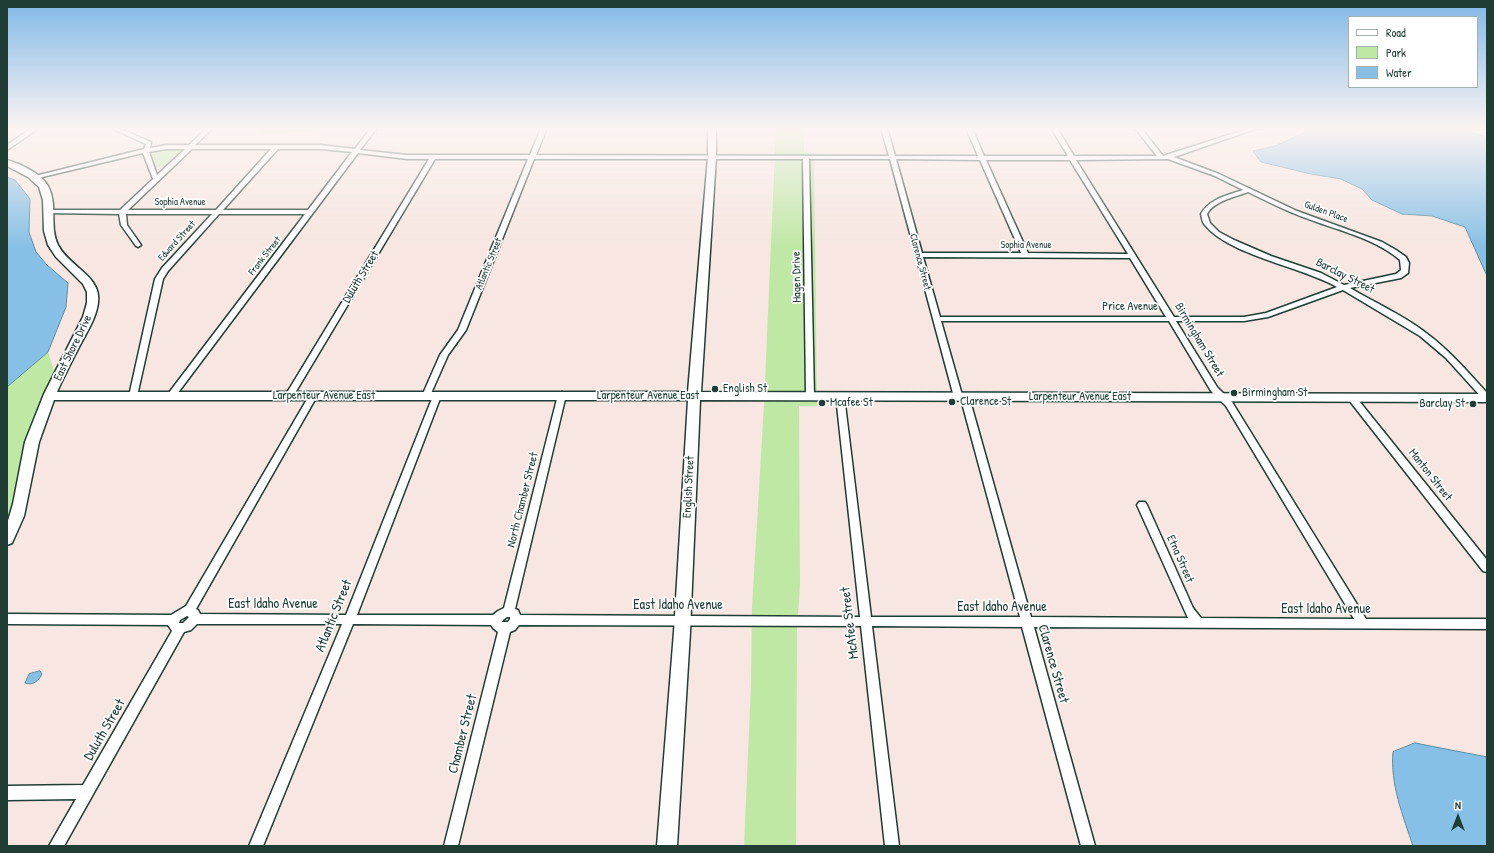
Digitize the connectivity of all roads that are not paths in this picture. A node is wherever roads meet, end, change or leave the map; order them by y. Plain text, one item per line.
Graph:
1 (16, 168) edge
2 (72, 168) edge
3 (152, 168) edge
4 (168, 168) edge
5 (257, 168) edge
6 (345, 168) edge
7 (426, 168) edge
8 (528, 168) edge
9 (711, 168) edge
10 (806, 168) edge
11 (895, 168) edge
12 (987, 168) edge
13 (1078, 168) edge
14 (1196, 168) edge
15 (34, 177) junction
16 (156, 179) junction
17 (1248, 190) junction
18 (48, 212) junction
19 (122, 212) junction
20 (217, 212) junction
21 (312, 212) junction
22 (138, 245) dead end
23 (918, 255) junction
24 (1025, 255) junction
25 (1133, 256) junction
26 (1343, 287) junction
27 (936, 319) junction
28 (1173, 319) junction
29 (562, 395) junction
30 (50, 396) junction
31 (133, 396) junction
32 (171, 396) junction
33 (289, 396) junction
34 (313, 396) junction
35 (431, 396) junction
36 (694, 396) junction
37 (810, 396) junction
38 (840, 396) junction
39 (962, 397) junction
40 (1222, 397) junction
41 (1352, 398) junction
42 (1487, 398) edge
43 (1142, 505) dead end
44 (7, 539) edge
45 (1487, 568) edge
46 (192, 615) junction
47 (513, 616) junction
48 (7, 619) edge
49 (349, 619) junction
50 (682, 620) junction
51 (865, 621) junction
52 (1026, 622) junction
53 (1197, 622) junction
54 (177, 624) junction
55 (501, 624) junction
56 (1363, 624) junction
57 (1487, 624) edge
58 (87, 792) junction
59 (7, 793) edge
60 (56, 846) edge
61 (256, 846) edge
62 (451, 846) edge
63 (667, 846) edge
64 (892, 846) edge
65 (1088, 846) edge

1 - 15 street, East Shore Drive
2 - 15 street
3 - 16 street
4 - 16 street
5 - 20 street, Edward Street
6 - 21 street, Frank Street
7 - 33 street, Duluth Street
8 - 35 street, Atlantic Street
9 - 36 street, English Street
10 - 37 street, Hagen Drive
11 - 23 street, Clarence Street
12 - 24 street
13 - 25 street, Birmingham Street
14 - 17 street, Gulden Place
15 - 18 street, East Shore Drive
16 - 19 street
17 - 26 street, Barclay Street
17 - 26 street, Gulden Place
18 - 19 street, Sophia Avenue
18 - 30 street, East Shore Drive
19 - 20 street, Sophia Avenue
19 - 22 street
20 - 21 street, Sophia Avenue
20 - 31 street, Edward Street
21 - 32 street, Frank Street
23 - 24 street, Sophia Avenue
23 - 27 street, Clarence Street
24 - 25 street, Sophia Avenue
25 - 28 street, Birmingham Street
26 - 28 street, Price Avenue
26 - 42 street, Barclay Street
27 - 28 street, Price Avenue
27 - 39 street, Clarence Street
28 - 40 street, Birmingham Street
29 - 35 street, Larpenteur Avenue East
29 - 36 street, Larpenteur Avenue East
29 - 47 street, North Chamber Street
30 - 31 street, Larpenteur Avenue East
30 - 44 street, East Shore Drive
31 - 32 street, Larpenteur Avenue East
32 - 33 street, Larpenteur Avenue East
33 - 34 street, Larpenteur Avenue East
34 - 35 street, Larpenteur Avenue East
34 - 46 street
35 - 49 street, Atlantic Street
36 - 37 street, Larpenteur Avenue East
36 - 50 street, English Street
37 - 38 street, Larpenteur Avenue East
38 - 39 street, Larpenteur Avenue East
38 - 51 street, McAfee Street
39 - 40 street, Larpenteur Avenue East
39 - 52 street, Clarence Street
40 - 41 street, Larpenteur Avenue East
40 - 56 street, Birmingham Street
41 - 42 street, Larpenteur Avenue East
41 - 45 street, Manton Street
43 - 53 street, Etna Street
46 - 49 street, East Idaho Avenue
46 - 54 street
47 - 50 street, East Idaho Avenue
47 - 55 street
47 - 55 street
48 - 54 street
49 - 55 street, East Idaho Avenue
49 - 61 street, Atlantic Street
50 - 51 street, East Idaho Avenue
50 - 63 street, English Street
51 - 52 street, East Idaho Avenue
51 - 64 street, McAfee Street
52 - 53 street, East Idaho Avenue
52 - 65 street, Clarence Street
53 - 56 street, East Idaho Avenue
54 - 58 street, Duluth Street
55 - 62 street, Chamber Street
56 - 57 street, East Idaho Avenue
58 - 59 street
58 - 60 street, Duluth Street

